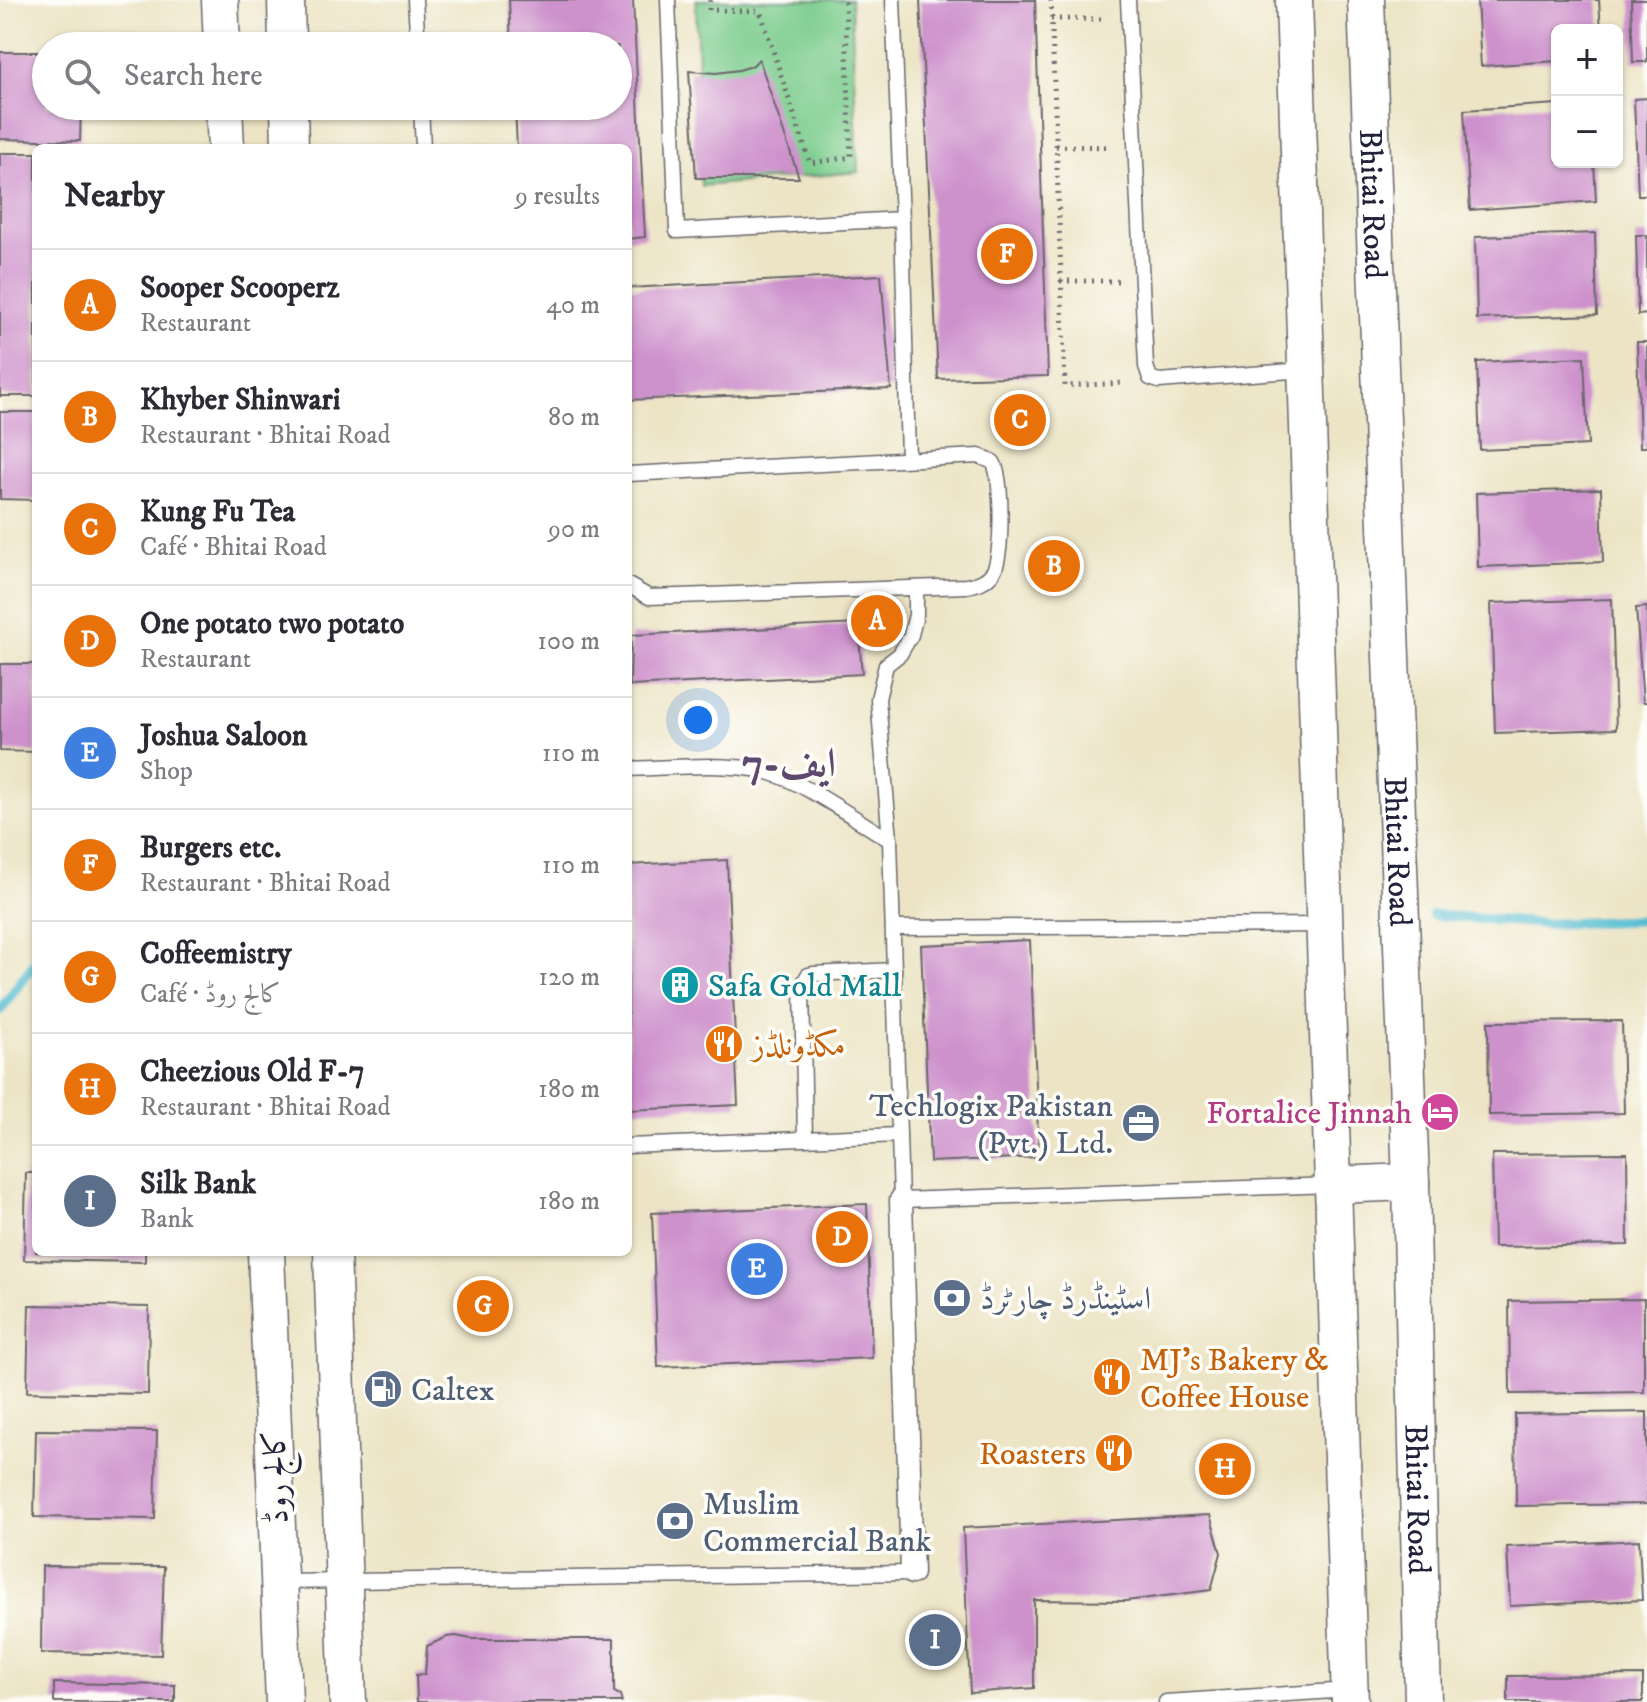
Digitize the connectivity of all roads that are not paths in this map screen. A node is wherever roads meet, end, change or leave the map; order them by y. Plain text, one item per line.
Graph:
1 (220, 0) edge
2 (286, 0) edge
3 (415, 0) edge
4 (668, 0) edge
5 (893, 0) edge
6 (1128, 0) edge
7 (1294, 0) edge
8 (1366, 0) edge
9 (221, 32) edge
10 (287, 32) edge
11 (417, 32) edge
12 (225, 120) edge
13 (289, 120) edge
14 (422, 120) edge
15 (226, 144) edge
16 (290, 144) edge
17 (423, 144) edge
18 (902, 219) junction
19 (1307, 370) junction
20 (908, 459) junction
21 (632, 474) edge
22 (632, 587) edge
23 (916, 588) junction
24 (632, 769) edge
25 (890, 840) junction
26 (1325, 925) junction
27 (893, 928) junction
28 (894, 970) junction
29 (899, 1135) junction
30 (805, 1139) junction
31 (632, 1146) edge
32 (1411, 1182) junction
33 (1333, 1185) junction
34 (901, 1200) junction
35 (266, 1256) edge
36 (332, 1256) edge
37 (912, 1573) joint
38 (342, 1580) junction
39 (280, 1582) junction
40 (1350, 1696) edge
41 (1243, 1699) edge
42 (284, 1702) edge
43 (348, 1702) edge
44 (1166, 1702) edge
45 (1423, 1702) edge

1 - 9 street
2 - 10 street
3 - 11 lane
4 - 18 lane
5 - 18 lane
6 - 19 lane
7 - 19 street
8 - 32 street, Bhitai Road
12 - 15 street
13 - 16 street
14 - 17 lane
18 - 20 lane
19 - 26 street
20 - 21 lane
20 - 23 lane
22 - 23 lane
23 - 25 lane
24 - 25 lane
25 - 27 lane
26 - 27 lane
26 - 33 street
27 - 28 lane
28 - 29 lane
28 - 30 lane
29 - 30 lane
29 - 34 lane
30 - 31 lane
32 - 33 street
32 - 45 street, Bhitai Road
33 - 34 lane
33 - 40 street
34 - 37 street
35 - 39 street, کالج روڈ
36 - 38 street, کالج روڈ
37 - 38 lane
38 - 39 lane
38 - 43 street, کالج روڈ
39 - 42 street, کالج روڈ
40 - 41 lane
41 - 44 lane

